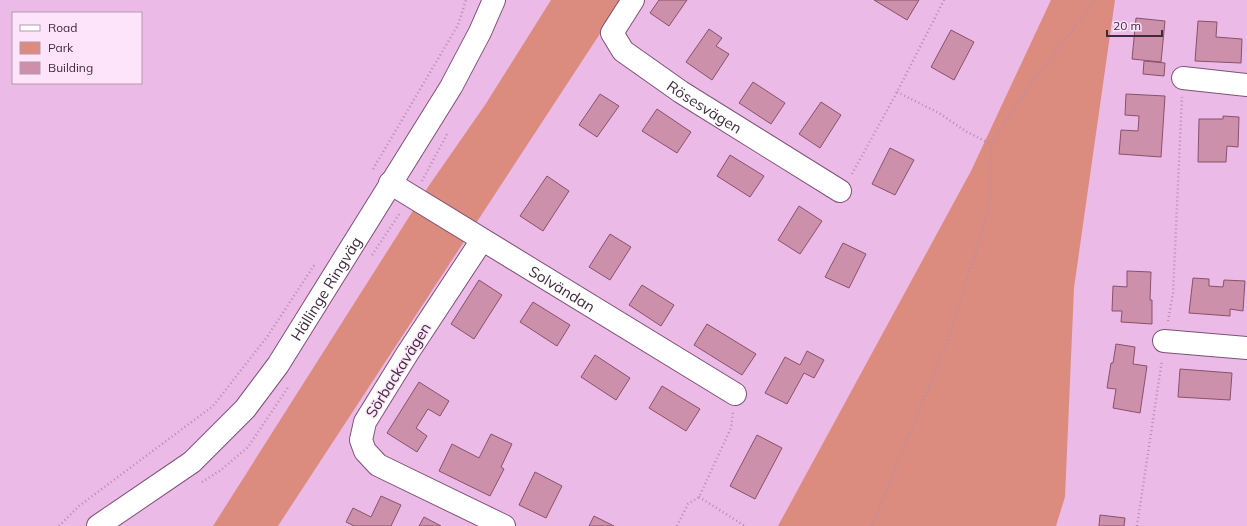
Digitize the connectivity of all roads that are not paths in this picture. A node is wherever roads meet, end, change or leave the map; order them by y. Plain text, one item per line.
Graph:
1 (494, 0) edge
2 (633, 0) edge
3 (1183, 78) road end
4 (1247, 85) edge
5 (390, 183) junction
6 (840, 191) road end
7 (482, 240) junction
8 (1164, 341) road end
9 (1247, 348) edge
10 (735, 394) road end
11 (98, 526) edge
12 (504, 526) edge

1 - 5 street, Hällinge Ringväg
2 - 6 street, Rösesvägen
3 - 4 street
5 - 7 street, Solvändan
5 - 11 street, Hällinge Ringväg
7 - 10 street, Solvändan
7 - 12 street, Sörbackavägen
8 - 9 street

